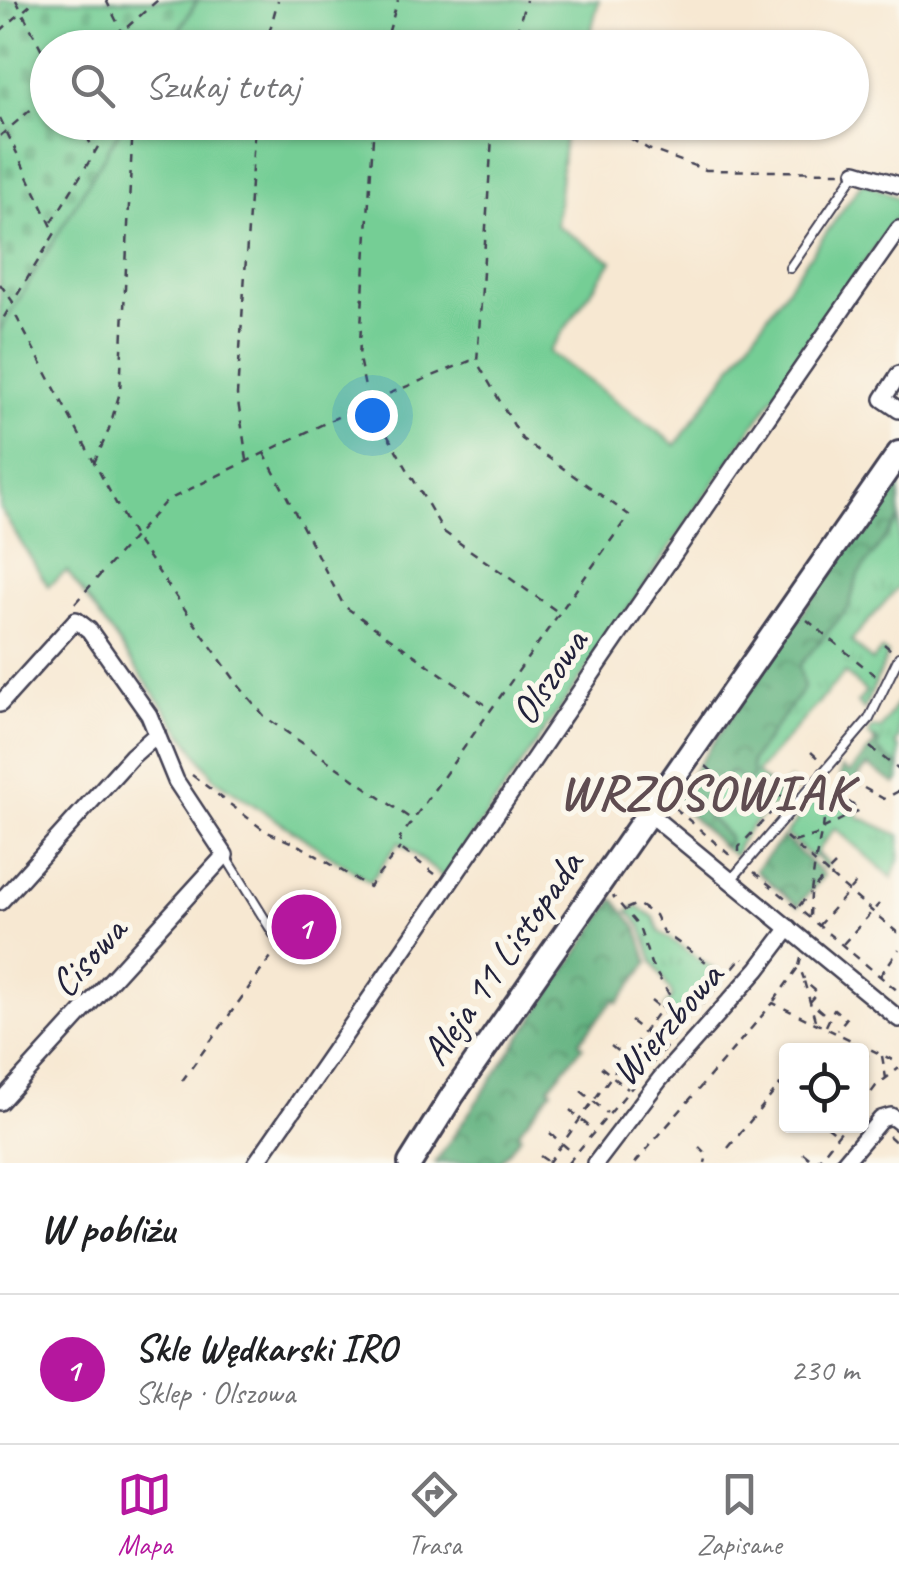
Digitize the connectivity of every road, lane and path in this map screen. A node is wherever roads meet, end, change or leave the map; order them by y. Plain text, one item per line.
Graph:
1 (16, 0) edge
2 (36, 0) edge
3 (106, 0) edge
4 (158, 0) edge
5 (278, 0) edge
6 (398, 0) edge
7 (526, 0) edge
8 (22, 12) junction
9 (31, 30) edge
10 (122, 30) joint
11 (270, 30) edge
12 (389, 30) edge
13 (517, 30) edge
14 (0, 31) edge
15 (30, 110) edge
16 (0, 118) edge
17 (6, 130) junction
18 (0, 136) edge
19 (89, 140) edge
20 (102, 140) edge
21 (132, 140) edge
22 (254, 140) edge
23 (373, 140) edge
24 (492, 140) edge
25 (633, 140) edge
26 (95, 152) junction
27 (856, 172) junction
28 (899, 186) edge
29 (52, 224) junction
30 (899, 229) edge
31 (790, 268) dead end
32 (0, 284) edge
33 (13, 302) junction
34 (16, 316) dead end
35 (0, 324) edge
36 (477, 362) junction
37 (899, 374) edge
38 (368, 402) junction
39 (899, 410) edge
40 (899, 452) edge
41 (264, 454) junction
42 (247, 462) junction
43 (94, 464) junction
44 (134, 537) junction
45 (560, 612) junction
46 (76, 620) junction
47 (807, 620) dead end
48 (899, 643) edge
49 (884, 644) dead end
50 (893, 654) edge
51 (884, 666) dead end
52 (0, 704) edge
53 (492, 709) junction
54 (158, 734) junction
55 (870, 748) dead end
56 (811, 752) dead end
57 (822, 762) dead end
58 (705, 765) dead end
59 (899, 770) edge
60 (191, 774) dead end
61 (790, 776) dead end
62 (864, 788) dead end
63 (899, 791) edge
64 (793, 796) junction
65 (742, 798) junction
66 (674, 809) dead end
67 (648, 814) junction
68 (765, 819) junction
69 (412, 820) junction
70 (822, 831) junction
71 (785, 836) dead end
72 (793, 843) junction
73 (401, 848) junction
74 (224, 855) junction
75 (816, 862) junction
76 (744, 865) junction
77 (835, 865) dead end
78 (827, 873) junction
79 (730, 880) junction
80 (856, 884) dead end
81 (450, 886) junction
82 (811, 892) junction
83 (848, 892) junction
84 (613, 896) dead end
85 (0, 902) edge
86 (879, 904) dead end
87 (798, 908) junction
88 (625, 910) junction
89 (872, 912) junction
90 (810, 919) junction
91 (818, 926) junction
92 (789, 928) junction
93 (899, 934) edge
94 (807, 943) junction
95 (280, 944) joint
96 (842, 945) junction
97 (899, 949) edge
98 (799, 966) junction
99 (727, 976) dead end
100 (880, 976) junction
101 (804, 980) junction
102 (899, 992) edge
103 (651, 1001) dead end
104 (810, 1002) junction
105 (773, 1003) junction
106 (660, 1009) junction
107 (828, 1017) junction
108 (899, 1019) edge
109 (630, 1021) dead end
110 (816, 1022) junction
111 (826, 1026) junction
112 (683, 1027) dead end
113 (836, 1031) junction
114 (644, 1032) junction
115 (858, 1042) joint
116 (611, 1046) dead end
117 (665, 1048) dead end
118 (872, 1050) junction
119 (869, 1053) edge
120 (882, 1054) junction
121 (626, 1058) junction
122 (899, 1065) edge
123 (601, 1067) dead end
124 (644, 1072) dead end
125 (612, 1076) junction
126 (886, 1078) junction
127 (182, 1081) dead end
128 (779, 1086) edge
129 (629, 1090) dead end
130 (581, 1092) dead end
131 (869, 1097) edge
132 (593, 1101) junction
133 (0, 1102) edge
134 (570, 1110) dead end
135 (608, 1114) dead end
136 (579, 1118) junction
137 (899, 1122) edge
138 (594, 1131) dead end
139 (836, 1133) edge
140 (550, 1134) dead end
141 (886, 1134) dead end
142 (838, 1135) joint
143 (561, 1142) junction
144 (899, 1145) edge
145 (700, 1147) dead end
146 (728, 1148) dead end
147 (574, 1154) dead end
148 (803, 1154) dead end
149 (540, 1156) dead end
150 (256, 1163) edge
151 (410, 1163) edge
152 (549, 1163) edge
153 (596, 1163) edge
154 (635, 1163) edge
155 (705, 1163) edge
156 (816, 1163) edge
157 (844, 1163) edge

1 - 8 path
2 - 8 path
3 - 10 path
4 - 10 path
5 - 11 path
6 - 12 path
7 - 13 path
8 - 9 path
8 - 14 path
15 - 17 path
16 - 17 path
17 - 18 path
17 - 29 path
19 - 26 path
20 - 26 path
21 - 43 path
22 - 42 path
23 - 38 path
24 - 36 path
25 - 27 path
26 - 29 path
27 - 28 street
27 - 31 lane
29 - 33 path
30 - 81 street, Olszowa
32 - 33 path
33 - 35 path
34 - 43 path
36 - 38 path
36 - 45 path
37 - 39 street
38 - 41 path
38 - 45 path
40 - 67 street, Aleja 11 Listopada
41 - 42 path
41 - 53 path
42 - 44 path
43 - 44 path
44 - 46 path
44 - 69 path
45 - 53 path
46 - 52 street
46 - 54 street
47 - 51 path
48 - 50 path
49 - 50 path
50 - 76 lane
53 - 69 path
54 - 74 street
54 - 85 street
55 - 59 path
56 - 57 path
58 - 65 path
60 - 73 path
61 - 64 path
62 - 63 path
64 - 65 path
64 - 68 path
65 - 68 path
66 - 68 path
67 - 79 street
67 - 151 street, Aleja 11 Listopada
69 - 73 path
70 - 70 path
70 - 72 path
70 - 75 path
71 - 72 path
72 - 75 path
73 - 81 path
74 - 95 lane
74 - 133 street, Cisowa
75 - 78 path
75 - 82 path
76 - 79 lane
76 - 87 path
77 - 78 path
78 - 82 path
78 - 83 path
79 - 92 street
80 - 83 path
81 - 150 street, Olszowa
82 - 87 path
82 - 90 path
83 - 89 path
83 - 91 path
84 - 88 path
86 - 89 path
87 - 90 path
88 - 99 path
88 - 106 path
89 - 93 path
89 - 96 path
90 - 91 path
91 - 96 path
92 - 94 street
92 - 153 street, Wierzbowa
94 - 98 path
94 - 108 street
95 - 127 path
96 - 100 path
97 - 100 path
98 - 101 path
98 - 105 path
100 - 102 path
101 - 104 path
101 - 104 path
103 - 106 path
104 - 107 path
104 - 110 path
105 - 110 path
105 - 154 path
106 - 112 path
106 - 114 path
107 - 111 path
107 - 113 path
109 - 114 path
110 - 111 path
111 - 113 path
113 - 115 path
114 - 117 path
114 - 121 path
115 - 118 path
116 - 121 path
118 - 119 path
118 - 120 path
120 - 122 path
120 - 126 path
121 - 124 path
121 - 125 path
122 - 126 path
123 - 125 path
125 - 129 path
125 - 132 path
126 - 131 path
128 - 146 path
130 - 132 path
132 - 135 path
132 - 136 path
134 - 136 path
136 - 138 path
136 - 143 path
137 - 157 street
139 - 142 path
140 - 143 path
141 - 144 path
142 - 156 path
143 - 147 path
143 - 152 path
145 - 155 path
148 - 156 path
149 - 152 path

